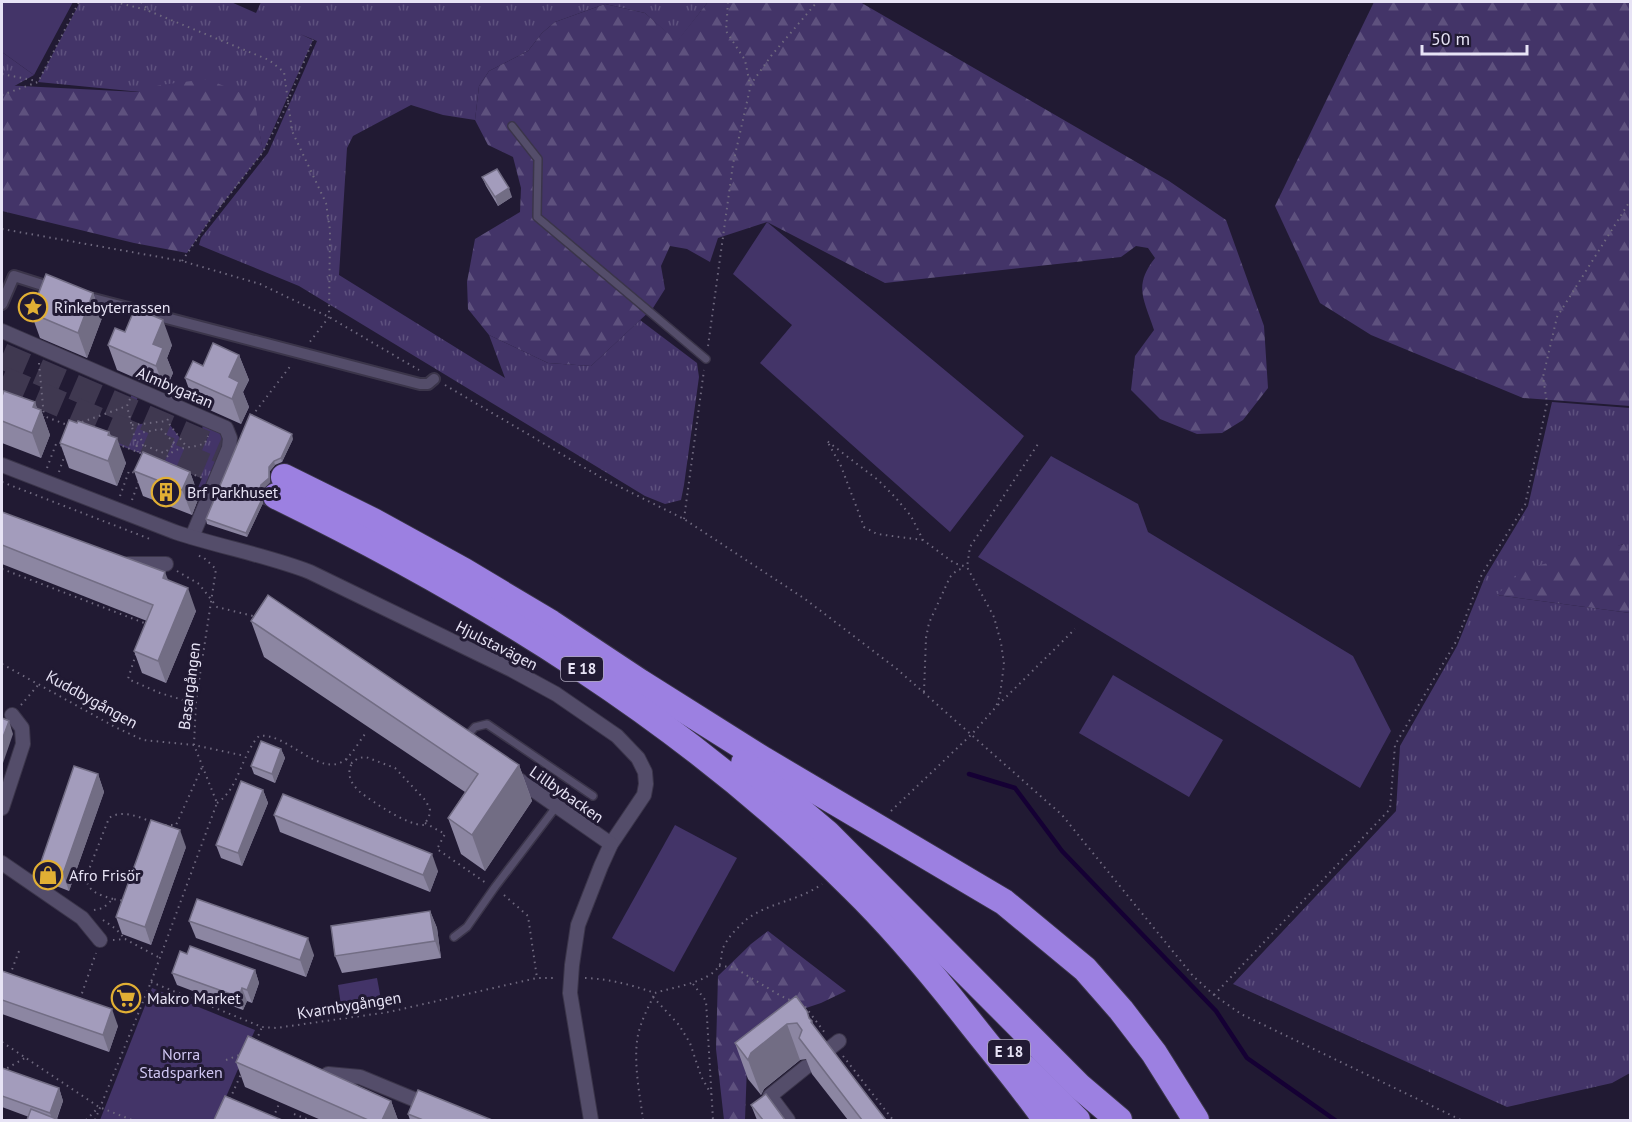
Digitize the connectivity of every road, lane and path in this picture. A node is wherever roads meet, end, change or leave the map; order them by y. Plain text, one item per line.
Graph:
1 (79, 2) edge
2 (115, 2) edge
3 (141, 2) edge
4 (728, 2) edge
5 (817, 2) edge
6 (149, 11) junction
7 (313, 40) dead end
8 (2, 74) edge
9 (38, 82) junction
10 (750, 88) junction
11 (2, 95) edge
12 (288, 101) junction
13 (512, 126) dead end
14 (1630, 201) edge
15 (2, 228) edge
16 (182, 261) junction
17 (2, 304) edge
18 (328, 317) junction
19 (2, 331) edge
20 (309, 342) dead end
21 (706, 358) junction
22 (39, 360) dead end
23 (285, 374) dead end
24 (434, 379) junction
25 (135, 387) junction
26 (127, 406) junction
27 (171, 411) dead end
28 (38, 414) edge
29 (44, 417) junction
30 (249, 420) edge
31 (167, 421) junction
32 (214, 422) junction
33 (80, 423) edge
34 (132, 425) junction
35 (70, 426) edge
36 (175, 432) junction
37 (168, 436) junction
38 (109, 441) edge
39 (1040, 441) dead end
40 (143, 445) junction
41 (136, 446) junction
42 (186, 446) junction
43 (138, 452) junction
44 (143, 454) edge
45 (2, 465) edge
46 (172, 466) edge
47 (47, 468) dead end
48 (188, 472) edge
49 (59, 473) dead end
50 (2, 483) edge
51 (214, 483) junction
52 (120, 496) dead end
53 (132, 500) dead end
54 (684, 519) junction
55 (155, 540) dead end
56 (923, 540) junction
57 (190, 544) junction
58 (110, 558) edge
59 (166, 564) joint
60 (967, 567) junction
61 (2, 568) edge
62 (212, 600) junction
63 (257, 617) edge
64 (147, 624) edge
65 (1075, 629) dead end
66 (140, 646) edge
67 (2, 663) edge
68 (640, 682) junction
69 (39, 684) junction
70 (924, 692) junction
71 (196, 704) junction
72 (996, 707) junction
73 (12, 715) joint
74 (365, 734) dead end
75 (972, 734) junction
76 (462, 741) edge
77 (194, 746) junction
78 (246, 756) junction
79 (346, 759) junction
80 (352, 763) junction
81 (202, 765) junction
82 (500, 767) edge
83 (593, 796) dead end
84 (217, 803) junction
85 (556, 807) junction
86 (2, 808) edge
87 (891, 811) dead end
88 (425, 823) junction
89 (611, 844) junction
90 (2, 863) edge
91 (826, 881) dead end
92 (494, 888) junction
93 (504, 895) dead end
94 (113, 899) junction
95 (125, 901) edge
96 (88, 911) dead end
97 (454, 937) dead end
98 (100, 940) junction
99 (19, 951) dead end
100 (160, 958) junction
101 (719, 966) junction
102 (9, 975) edge
103 (537, 978) junction
104 (556, 978) dead end
105 (582, 978) dead end
106 (151, 982) junction
107 (693, 984) junction
108 (939, 984) junction
109 (656, 993) junction
110 (1214, 995) junction
111 (653, 997) junction
112 (79, 1001) edge
113 (262, 1027) junction
114 (2, 1042) edge
115 (254, 1046) edge
116 (246, 1053) edge
117 (25, 1058) junction
118 (226, 1060) dead end
119 (806, 1067) edge
120 (2, 1071) edge
121 (242, 1074) edge
122 (328, 1074) edge
123 (712, 1095) junction
124 (229, 1103) edge
125 (279, 1104) dead end
126 (99, 1107) junction
127 (294, 1114) dead end
128 (86, 1120) edge
129 (95, 1120) edge
130 (132, 1120) edge
131 (268, 1120) edge
132 (309, 1120) edge
133 (464, 1120) edge
134 (591, 1120) edge
135 (643, 1120) edge
136 (713, 1120) edge
137 (788, 1120) edge
138 (893, 1120) edge
139 (1046, 1120) edge
140 (1077, 1120) edge
141 (1119, 1120) edge
142 (1196, 1120) edge
143 (1461, 1120) edge

1 - 9 path
2 - 6 path
3 - 6 path
4 - 10 path
5 - 10 path
6 - 12 path
7 - 12 path
8 - 9 path
9 - 11 path
10 - 21 path
12 - 16 path
12 - 18 path
13 - 21 lane
14 - 110 path
15 - 16 path
16 - 18 path
17 - 24 street
18 - 20 path
18 - 24 path
19 - 25 street, Almbygatan
21 - 54 path
22 - 29 path
23 - 30 path
24 - 54 path
25 - 26 path
25 - 32 street, Almbygatan
26 - 33 path
26 - 34 path
27 - 31 path
28 - 29 path
29 - 35 path
31 - 34 path
31 - 36 path
32 - 42 path
32 - 51 street, Almbygatan
34 - 41 path
36 - 37 path
36 - 42 path
37 - 40 path
37 - 40 path
38 - 43 path
39 - 60 path
40 - 41 path
41 - 43 path
42 - 46 path
43 - 44 path
45 - 57 street, Hjulstavägen
47 - 49 path
48 - 51 path
50 - 55 path
51 - 57 street, Almbygatan
52 - 53 path
54 - 70 path
56 - 56 path
56 - 60 path
57 - 62 path, Basargången
57 - 89 street, Hjulstavägen
58 - 59 street
59 - 62 path
60 - 70 path
60 - 72 path
61 - 64 path
62 - 63 path
62 - 71 path, Basargången
65 - 72 path
66 - 71 path
67 - 69 path, Kuddbygången
68 - 108 highway, E 18
68 - 141 highway, E 18
68 - 142 highway
69 - 73 path
69 - 77 path, Kuddbygången
70 - 75 path
71 - 77 path, Basargången
72 - 75 path
73 - 86 street
74 - 79 path
75 - 87 path
75 - 110 path
76 - 83 lane
77 - 78 path, Kuddbygången
77 - 81 path, Basargången
78 - 79 path
78 - 84 path
79 - 80 path
80 - 88 path
80 - 88 path
81 - 84 path, Basargången
81 - 94 path
82 - 85 street, Lillbybacken
84 - 100 path
85 - 89 street, Lillbybacken
85 - 92 lane
88 - 92 path
89 - 134 street, Hjulstavägen
90 - 98 street
91 - 101 path
92 - 97 lane
93 - 103 path
94 - 95 path
94 - 96 path
98 - 100 path
98 - 112 path
99 - 102 path
100 - 106 path
101 - 107 path
101 - 138 path
103 - 104 path, Kvarnbygången
103 - 113 path, Kvarnbygången
105 - 109 path
106 - 113 path, Kvarnbygången
106 - 126 path
107 - 109 path
107 - 123 path
108 - 139 highway
108 - 140 highway, E 18
109 - 111 path
110 - 143 path
111 - 123 path
111 - 135 path
113 - 115 path
114 - 117 path
116 - 118 path
117 - 120 path
117 - 126 path
119 - 137 street
121 - 124 path
122 - 133 street
123 - 136 path
125 - 131 path
126 - 128 path
126 - 129 path
126 - 130 path
127 - 132 path

